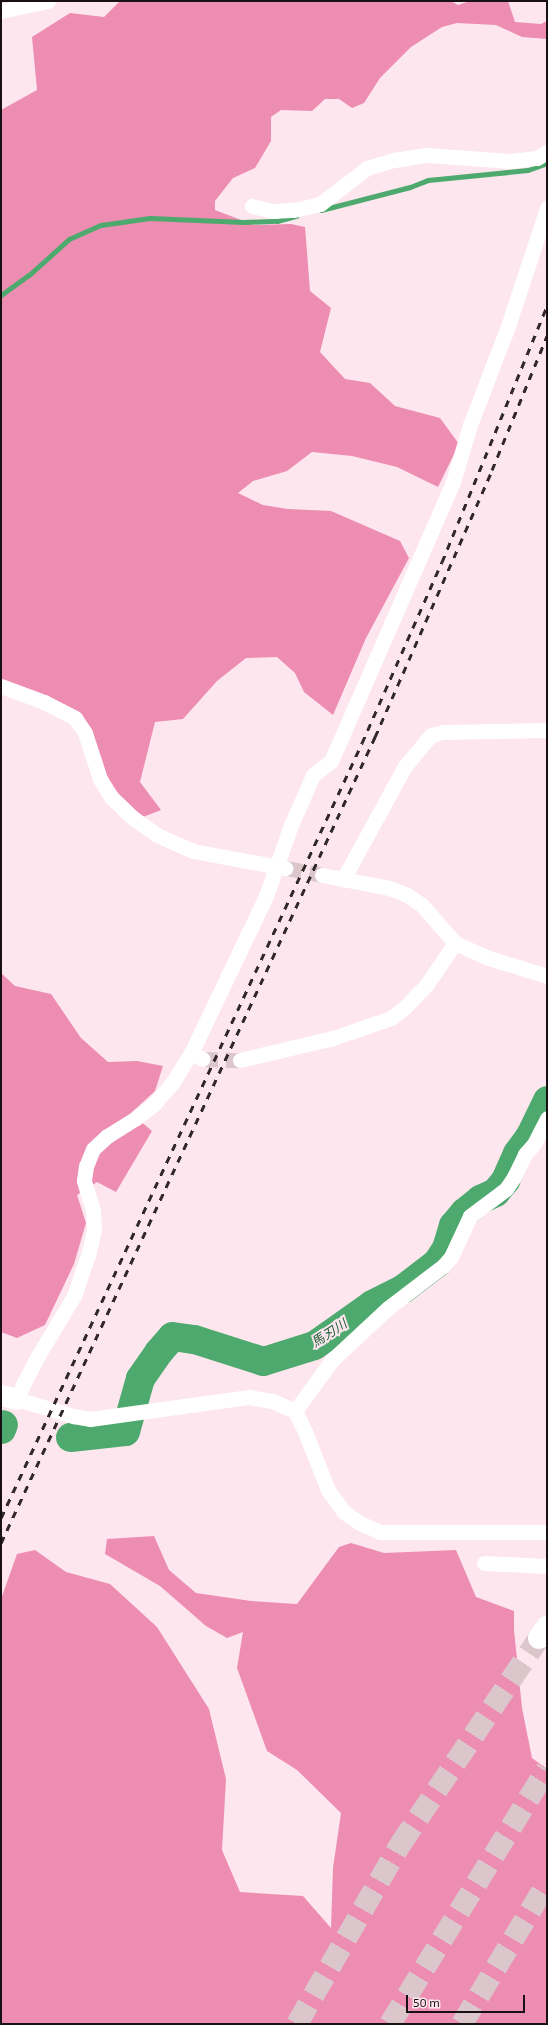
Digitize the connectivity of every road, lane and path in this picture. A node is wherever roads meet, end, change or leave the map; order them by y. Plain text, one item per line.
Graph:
1 (48, 1) edge
2 (1, 11) edge
3 (547, 152) edge
4 (252, 206) dead end
5 (547, 208) edge
6 (1, 686) edge
7 (547, 730) edge
8 (282, 868) junction
9 (322, 875) tunnel mouth
10 (345, 880) junction
11 (455, 943) junction
12 (547, 976) edge
13 (240, 1060) tunnel mouth
14 (547, 1118) edge
15 (9, 1397) edge
16 (295, 1411) junction
17 (547, 1532) edge
18 (484, 1563) dead end
19 (547, 1566) edge

1 - 2 street
3 - 4 street
5 - 8 street
6 - 8 street
7 - 10 street
8 - 15 street
9 - 10 street
10 - 11 street
11 - 12 street
11 - 13 street
14 - 16 street
15 - 16 street
16 - 17 street
18 - 19 street

